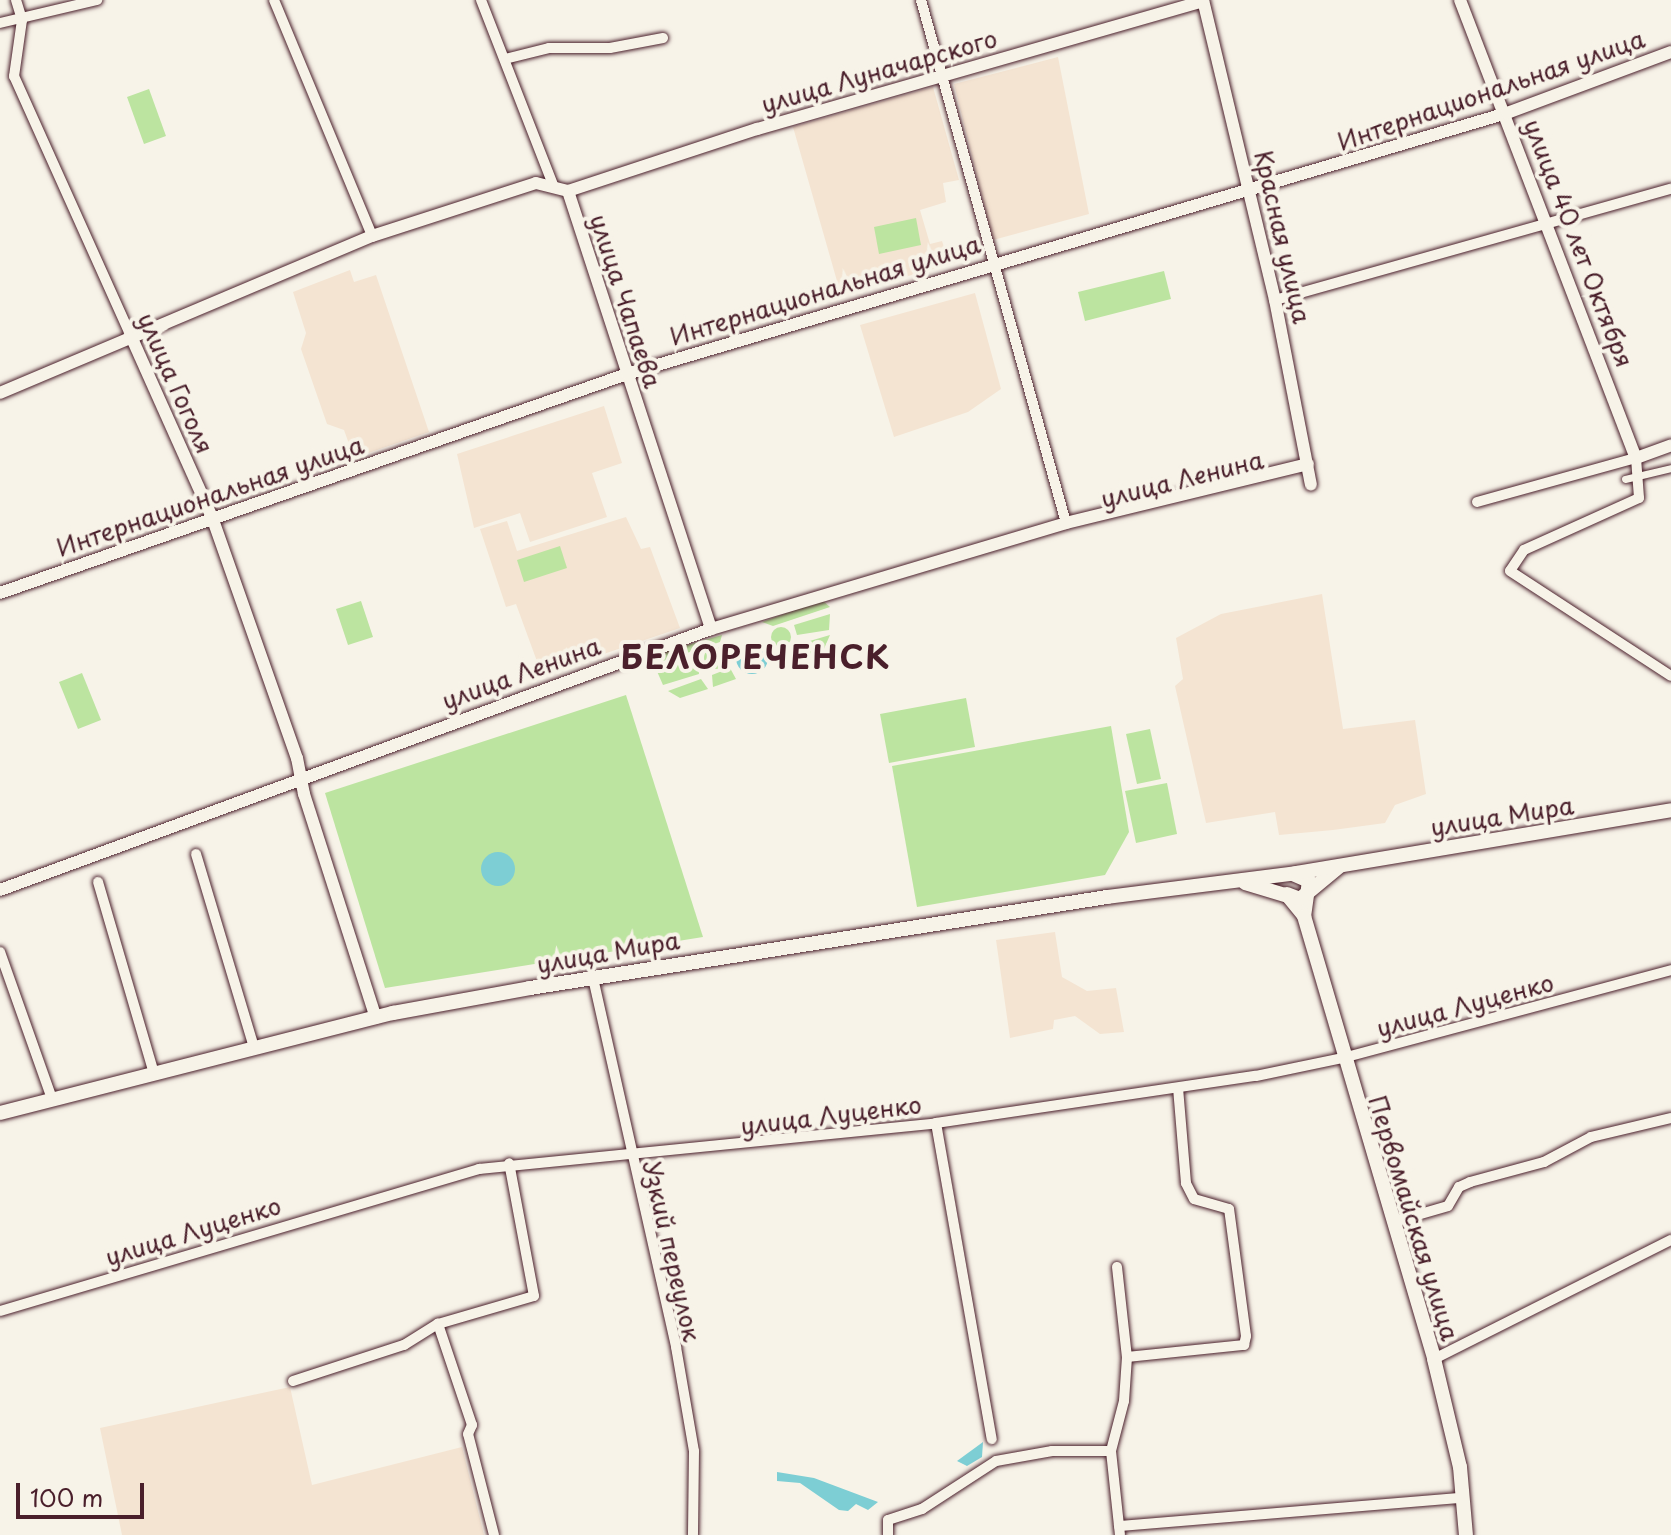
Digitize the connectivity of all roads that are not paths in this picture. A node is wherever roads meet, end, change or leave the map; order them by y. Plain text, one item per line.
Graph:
1 (16, 0) edge
2 (97, 0) edge
3 (274, 0) edge
4 (481, 0) edge
5 (921, 0) edge
6 (1204, 0) edge
7 (1460, 0) edge
8 (22, 20) junction
9 (0, 23) edge
10 (663, 38) dead end
11 (1671, 52) edge
12 (505, 59) junction
13 (941, 76) junction
14 (1507, 113) junction
15 (554, 187) junction
16 (1250, 187) junction
17 (1671, 189) edge
18 (568, 191) junction
19 (1550, 226) junction
20 (372, 236) junction
21 (992, 262) junction
22 (1275, 300) junction
23 (130, 334) junction
24 (627, 374) junction
25 (0, 393) edge
26 (1671, 445) edge
27 (1636, 458) junction
28 (1308, 467) junction
29 (1671, 468) edge
30 (1638, 478) junction
31 (1625, 479) dead end
32 (1311, 485) dead end
33 (1477, 502) dead end
34 (212, 517) junction
35 (1066, 523) junction
36 (0, 593) edge
37 (711, 629) junction
38 (1671, 676) edge
39 (299, 776) junction
40 (1671, 810) edge
41 (196, 854) dead end
42 (1340, 866) junction
43 (1296, 873) junction
44 (1233, 880) junction
45 (98, 882) dead end
46 (0, 890) edge
47 (1309, 891) junction
48 (1288, 896) junction
49 (1304, 916) junction
50 (0, 952) edge
51 (1671, 970) edge
52 (593, 978) junction
53 (376, 1018) junction
54 (254, 1047) junction
55 (1343, 1058) junction
56 (154, 1074) junction
57 (1178, 1088) junction
58 (52, 1099) junction
59 (0, 1113) edge
60 (1671, 1118) edge
61 (936, 1123) junction
62 (629, 1154) junction
63 (509, 1163) junction
64 (1393, 1222) junction
65 (1671, 1240) edge
66 (1117, 1267) dead end
67 (0, 1311) edge
68 (438, 1324) junction
69 (1127, 1357) junction
70 (1434, 1359) junction
71 (293, 1381) dead end
72 (992, 1439) dead end
73 (1111, 1451) junction
74 (1463, 1498) junction
75 (1120, 1530) edge
76 (494, 1535) edge
77 (693, 1535) edge
78 (888, 1535) edge
79 (1466, 1535) edge

1 - 8 street, улица Гоголя
2 - 8 street
3 - 20 street
4 - 12 street
5 - 13 street
6 - 13 street, улица Луначарского
6 - 16 street, Красная улица
7 - 14 street, улица 40 лет Октября
8 - 9 street
8 - 23 street, улица Гоголя
10 - 12 street
11 - 14 street, Интернациональная улица
12 - 15 street
13 - 18 street, улица Луначарского
13 - 21 street
14 - 16 street, Интернациональная улица
14 - 19 street, улица 40 лет Октября
15 - 18 street, улица Чапаева
15 - 20 street
16 - 21 street, Интернациональная улица
16 - 22 street, Красная улица
17 - 19 street
18 - 24 street, улица Чапаева
19 - 22 street
19 - 27 street, улица 40 лет Октября
20 - 23 street
21 - 24 street, Интернациональная улица
21 - 35 street
22 - 28 street, Красная улица
23 - 25 street
23 - 34 street, улица Гоголя
24 - 34 street, Интернациональная улица
24 - 37 street, улица Чапаева
26 - 27 street
27 - 30 street
27 - 33 street
28 - 32 street, Красная улица
28 - 35 street, улица Ленина
29 - 30 street
30 - 31 street
30 - 38 street
34 - 36 street, Интернациональная улица
34 - 39 street, улица Гоголя
35 - 37 street, улица Ленина
37 - 39 street, улица Ленина
39 - 46 street, улица Ленина
39 - 53 street, улица Гоголя
40 - 42 main road, улица Мира
41 - 54 street
42 - 43 main road, улица Мира
42 - 47 main road, улица Мира
43 - 44 main road, улица Мира
43 - 47 main road
43 - 48 main road
44 - 48 main road, улица Мира
44 - 52 main road, улица Мира
45 - 56 street
47 - 48 main road
47 - 49 main road, Первомайская улица
48 - 49 main road, Первомайская улица
49 - 55 main road, Первомайская улица
50 - 58 street
51 - 55 street, улица Луценко
52 - 53 main road, улица Мира
52 - 62 street, Узкий переулок
53 - 54 main road, улица Мира
54 - 56 main road, улица Мира
55 - 57 street, улица Луценко
55 - 64 main road, Первомайская улица
56 - 58 main road, улица Мира
57 - 61 street, улица Луценко
57 - 69 street
58 - 59 main road, улица Мира
60 - 64 street
61 - 62 street, улица Луценко
61 - 72 street
62 - 63 street, улица Луценко
62 - 77 street, Узкий переулок
63 - 67 street, улица Луценко
63 - 68 street
64 - 70 main road, Первомайская улица
65 - 70 street
66 - 69 street
68 - 71 street
68 - 76 street
69 - 73 street
70 - 74 main road, Первомайская улица
73 - 75 street
73 - 78 street
74 - 75 street
74 - 79 main road, Первомайская улица

